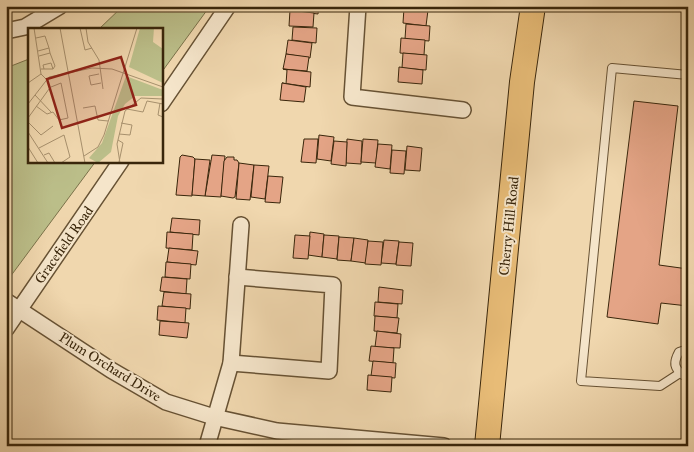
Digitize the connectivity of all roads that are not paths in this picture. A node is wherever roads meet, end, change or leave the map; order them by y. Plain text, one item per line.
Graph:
1 (60, 6) edge
2 (228, 6) edge
3 (358, 6) edge
4 (533, 6) edge
5 (6, 31) edge
6 (688, 75) edge
7 (162, 103) edge
8 (463, 110) dead end
9 (121, 162) edge
10 (241, 225) dead end
11 (237, 277) junction
12 (6, 301) edge
13 (20, 309) junction
14 (6, 329) edge
15 (688, 349) edge
16 (231, 363) junction
17 (684, 374) edge
18 (214, 417) junction
19 (207, 446) edge
20 (444, 446) edge
21 (487, 446) edge

1 - 5 street
2 - 7 street
3 - 8 street
4 - 21 main road, Cherry Hill Road
6 - 17 lane
9 - 13 street, Gracefield Road
10 - 11 street
11 - 16 street
11 - 16 street
12 - 13 street, Plum Orchard Drive
13 - 14 street, Gracefield Road
13 - 18 street, Plum Orchard Drive
15 - 17 lane
16 - 18 street
18 - 19 street
18 - 20 street, Plum Orchard Drive

